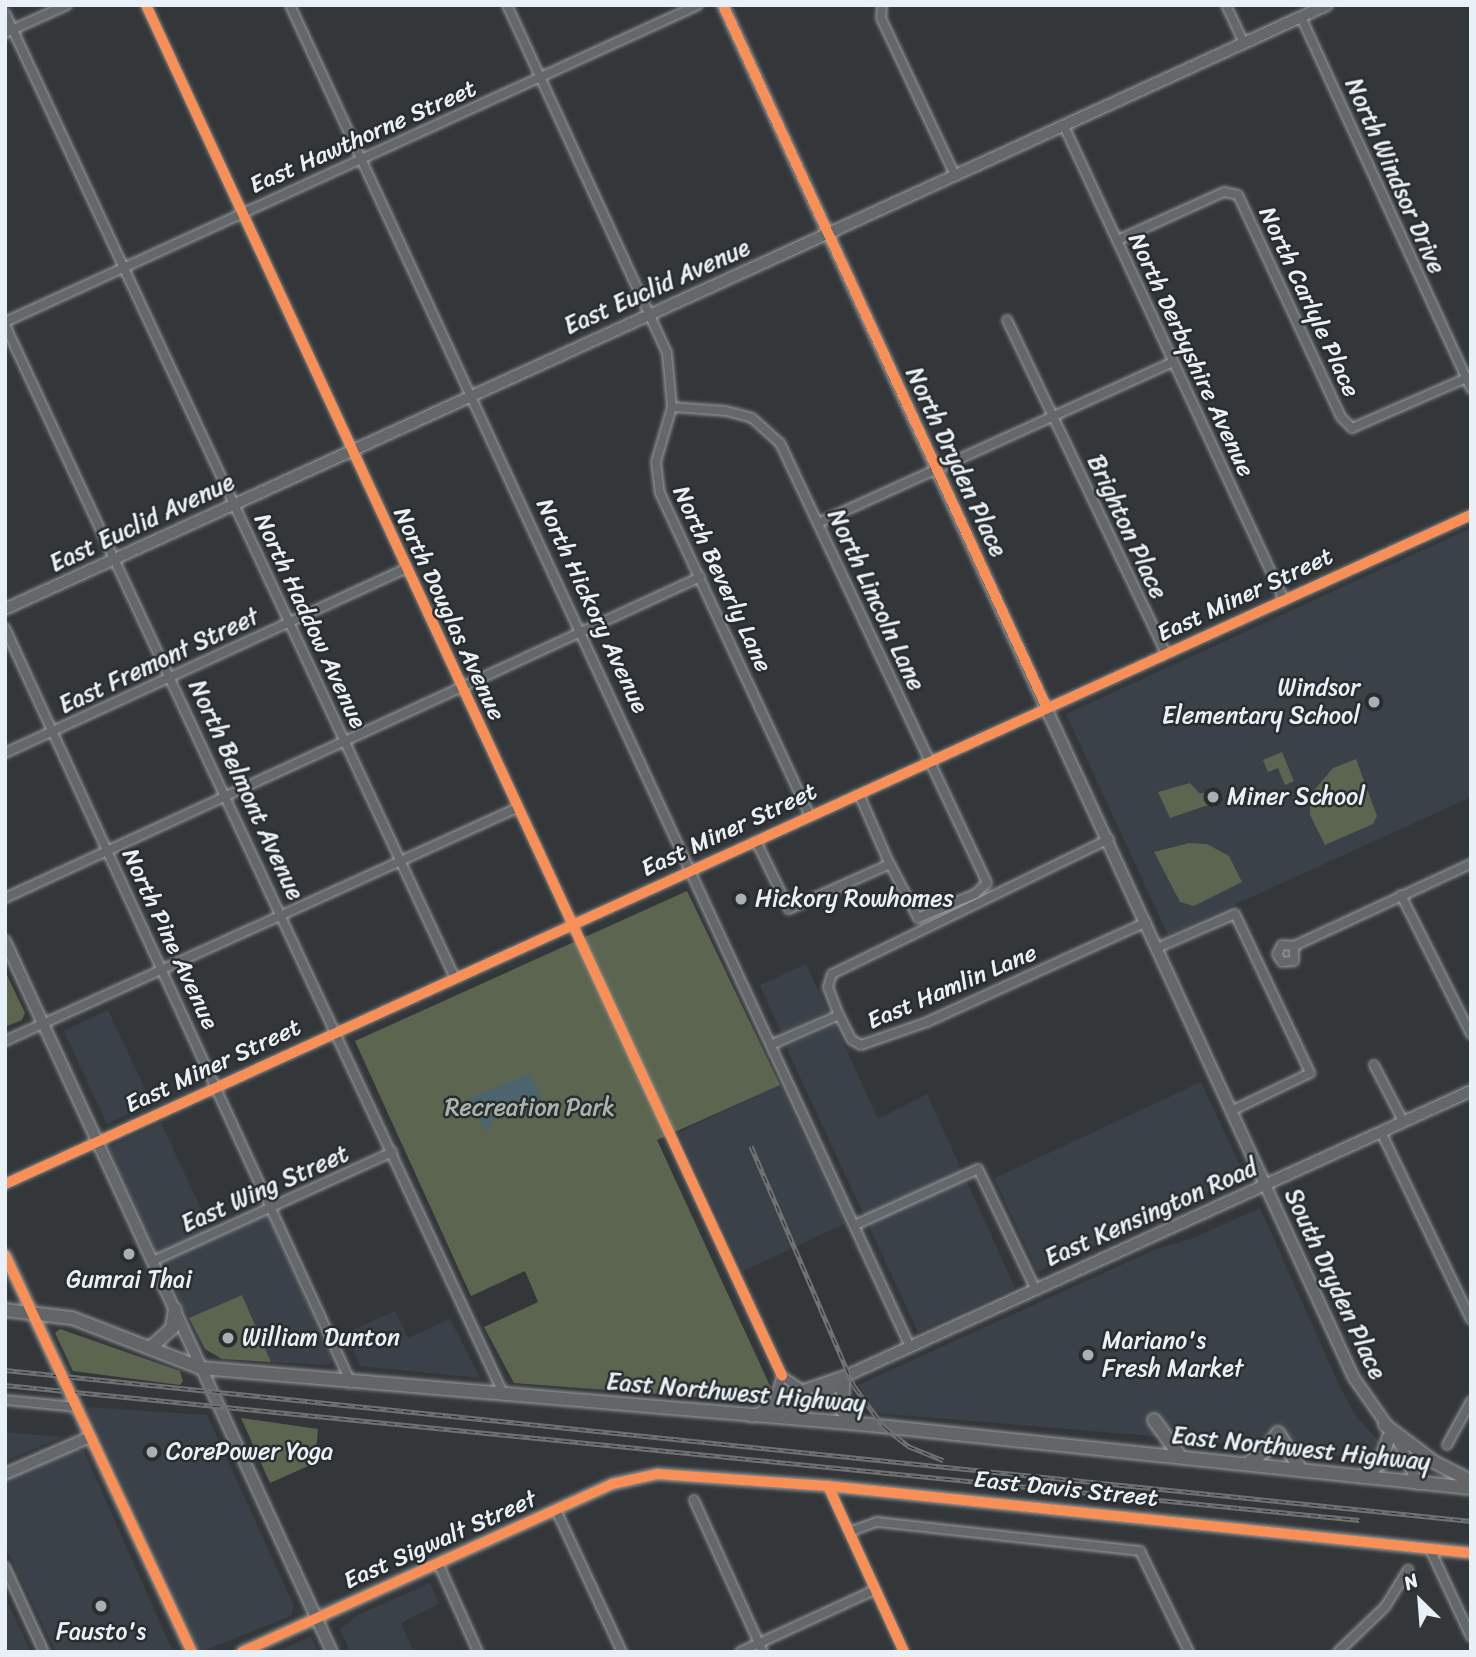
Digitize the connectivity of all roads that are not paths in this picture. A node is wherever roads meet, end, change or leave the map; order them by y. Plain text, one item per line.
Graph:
1 (67, 5) edge
2 (146, 5) edge
3 (289, 5) edge
4 (507, 5) edge
5 (698, 5) edge
6 (723, 5) edge
7 (882, 5) edge
8 (1226, 5) edge
9 (1327, 5) edge
10 (5, 13) edge
11 (1301, 17) junction
12 (9, 31) edge
13 (1244, 43) junction
14 (540, 77) junction
15 (1064, 125) junction
16 (360, 159) junction
17 (955, 175) junction
18 (241, 213) junction
19 (829, 233) junction
20 (1118, 240) junction
21 (124, 267) junction
22 (649, 314) junction
23 (1007, 320) dead end
24 (5, 323) edge
25 (1172, 362) junction
26 (1468, 377) edge
27 (1471, 389) edge
28 (471, 394) junction
29 (672, 407) junction
30 (1053, 416) junction
31 (351, 450) junction
32 (935, 469) junction
33 (235, 503) junction
34 (1471, 515) edge
35 (818, 523) junction
36 (117, 557) junction
37 (405, 569) junction
38 (701, 577) junction
39 (1283, 600) junction
40 (5, 609) edge
41 (290, 621) junction
42 (5, 628) edge
43 (583, 632) junction
44 (1166, 654) junction
45 (173, 676) junction
46 (461, 688) junction
47 (1047, 708) junction
48 (53, 731) junction
49 (345, 741) junction
50 (5, 753) edge
51 (931, 761) junction
52 (859, 794) junction
53 (226, 796) junction
54 (517, 808) junction
55 (810, 816) junction
56 (1109, 839) junction
57 (756, 841) junction
58 (108, 851) junction
59 (399, 862) junction
60 (890, 864) junction
61 (1471, 864) edge
62 (692, 870) junction
63 (1401, 895) junction
64 (5, 898) edge
65 (282, 915) junction
66 (1146, 922) junction
67 (572, 925) junction
68 (5, 940) edge
69 (1294, 946) dead end
70 (1157, 948) junction
71 (164, 969) junction
72 (455, 978) junction
73 (839, 1015) junction
74 (44, 1024) junction
75 (337, 1032) junction
76 (1471, 1034) edge
77 (5, 1041) edge
78 (1201, 1043) joint
79 (774, 1044) junction
80 (1374, 1065) dead end
81 (218, 1087) junction
82 (1471, 1091) edge
83 (1233, 1110) junction
84 (1403, 1121) junction
85 (1381, 1132) junction
86 (98, 1142) junction
87 (392, 1153) junction
88 (5, 1184) edge
89 (1266, 1184) junction
90 (273, 1208) junction
91 (857, 1224) junction
92 (5, 1255) edge
93 (153, 1261) junction
94 (1035, 1288) junction
95 (175, 1309) junction
96 (5, 1310) edge
97 (32, 1312) junction
98 (1471, 1320) edge
99 (910, 1347) junction
100 (150, 1348) junction
101 (201, 1368) junction
102 (782, 1376) junction
103 (845, 1380) junction
104 (351, 1383) junction
105 (803, 1390) junction
106 (504, 1395) junction
107 (5, 1400) edge
108 (1471, 1401) edge
109 (774, 1405) junction
110 (76, 1407) junction
111 (752, 1416) junction
112 (1154, 1420) dead end
113 (860, 1424) junction
114 (1387, 1431) junction
115 (90, 1437) junction
116 (1447, 1445) dead end
117 (1180, 1456) junction
118 (1247, 1464) junction
119 (1301, 1470) junction
120 (5, 1474) edge
121 (657, 1474) joint
122 (1363, 1477) junction
123 (1471, 1480) edge
124 (1415, 1484) junction
125 (828, 1486) junction
126 (1471, 1488) edge
127 (694, 1500) dead end
128 (556, 1510) junction
129 (849, 1532) junction
130 (1430, 1549) junction
131 (1471, 1553) edge
132 (438, 1563) junction
133 (5, 1567) edge
134 (1408, 1570) dead end
135 (875, 1590) junction
136 (316, 1618) junction
137 (1471, 1637) edge
138 (761, 1648) edge
139 (44, 1652) edge
140 (192, 1652) edge
141 (243, 1652) edge
142 (332, 1652) edge
143 (478, 1652) edge
144 (622, 1652) edge
145 (740, 1652) edge
146 (904, 1652) edge
147 (1189, 1652) edge
148 (1338, 1652) edge

1 - 12 street
2 - 18 street, North Douglas Avenue
3 - 16 street, North Hickory Avenue
4 - 14 street, North Beverly Lane
5 - 14 street, East Hawthorne Street
6 - 19 street, North Dryden Place
7 - 17 street
8 - 13 street
9 - 11 main road, East Euclid Avenue
10 - 12 street, North Haddow Avenue
11 - 13 main road, East Euclid Avenue
11 - 26 street, North Windsor Drive
12 - 21 street, North Haddow Avenue
13 - 15 main road, East Euclid Avenue
14 - 16 street, East Hawthorne Street
14 - 22 street, North Beverly Lane
15 - 17 main road, East Euclid Avenue
15 - 20 street, North Derbyshire Avenue
16 - 18 street, East Hawthorne Street
16 - 28 street, North Hickory Avenue
17 - 19 main road, East Euclid Avenue
18 - 21 street, East Hawthorne Street
18 - 31 street, North Douglas Avenue
19 - 22 street, East Euclid Avenue
19 - 32 street, North Dryden Place
20 - 25 street, North Derbyshire Avenue
20 - 26 street, North Carlyle Place
21 - 24 street, East Hawthorne Street
21 - 33 street, North Haddow Avenue
22 - 28 street, East Euclid Avenue
22 - 29 street, North Beverly Lane
23 - 30 street, Brighton Place
24 - 36 street, North Belmont Avenue
25 - 30 street
25 - 39 street, North Derbyshire Avenue
26 - 27 street, North Windsor Drive
28 - 31 street, East Euclid Avenue
28 - 43 street, North Hickory Avenue
29 - 35 street, North Lincoln Lane
29 - 38 street, North Beverly Lane
30 - 32 street
30 - 44 street, Brighton Place
31 - 33 street, East Euclid Avenue
31 - 37 street, North Douglas Avenue
32 - 35 street
32 - 47 street, North Dryden Place
33 - 36 street, East Euclid Avenue
33 - 41 street, North Haddow Avenue
34 - 39 street, East Miner Street
35 - 51 street, North Lincoln Lane
36 - 40 street, East Euclid Avenue
36 - 45 street, North Belmont Avenue
37 - 41 street, East Fremont Street
37 - 46 street, North Douglas Avenue
38 - 43 street
38 - 55 street, North Beverly Lane
39 - 44 street, East Miner Street
41 - 45 street, East Fremont Street
41 - 49 street, North Haddow Avenue
42 - 48 street, North Pine Avenue
43 - 46 street
43 - 62 street, North Hickory Avenue
44 - 47 street, East Miner Street
45 - 48 street, East Fremont Street
45 - 53 street, North Belmont Avenue
46 - 49 street
46 - 54 street, North Douglas Avenue
47 - 51 street, East Miner Street
47 - 56 street, North Dryden Place
48 - 50 street, East Fremont Street
48 - 58 street, North Pine Avenue
49 - 53 street
49 - 59 street, North Haddow Avenue
51 - 52 street, East Miner Street
51 - 60 street, North Lincoln Lane
52 - 55 street, East Miner Street
52 - 60 street
53 - 58 street
53 - 65 street, North Belmont Avenue
54 - 59 street
54 - 67 street, North Douglas Avenue
55 - 57 street, East Miner Street
56 - 66 street, North Dryden Place
56 - 73 street, East Hamlin Lane
57 - 60 street
57 - 62 street, East Miner Street
58 - 64 street
58 - 71 street, North Pine Avenue
59 - 65 street
59 - 72 street, North Haddow Avenue
61 - 63 street
62 - 67 street, East Miner Street
62 - 79 street, North Hickory Avenue
63 - 69 street
63 - 76 street
65 - 71 street
65 - 75 street, North Belmont Avenue
66 - 70 street, North Dryden Place
66 - 73 street, East Hamlin Lane
67 - 72 street, East Miner Street
67 - 102 street, North Douglas Avenue
68 - 74 main road
70 - 78 street, North Dryden Place
70 - 83 street
71 - 74 street
71 - 81 street, North Pine Avenue
72 - 75 street, East Miner Street
73 - 79 street
74 - 77 street
74 - 86 main road
75 - 81 street, East Miner Street
75 - 87 street, North Belmont Avenue
78 - 83 street, South Dryden Place
79 - 91 street, North Hickory Avenue
80 - 84 street
81 - 86 street, East Miner Street
81 - 90 street, North Pine Avenue
82 - 84 main road, East Kensington Road
83 - 89 street, South Dryden Place
84 - 85 main road, East Kensington Road
85 - 89 main road, East Kensington Road
85 - 98 street
86 - 88 street, East Miner Street
86 - 93 main road
87 - 90 street, East Wing Street
87 - 106 street, North Belmont Avenue
89 - 94 main road, East Kensington Road
89 - 114 street, South Dryden Place
90 - 93 street, East Wing Street
90 - 104 street, North Pine Avenue
91 - 94 street
91 - 99 street, North Hickory Avenue
92 - 97 street
93 - 95 main road
94 - 99 main road, East Kensington Road
95 - 100 main road
95 - 101 main road
96 - 97 main road, East Northwest Highway
97 - 100 main road, East Northwest Highway
97 - 110 street
99 - 103 main road, East Kensington Road
100 - 101 main road, East Northwest Highway
101 - 104 main road, East Northwest Highway
101 - 136 main road
102 - 105 street
102 - 109 street
103 - 105 main road, East Kensington Road
103 - 111 main road, East Kensington Road
103 - 113 main road
104 - 106 main road, East Northwest Highway
105 - 109 main road, East Kensington Road
106 - 111 main road, East Northwest Highway
107 - 110 street
108 - 116 street
109 - 111 main road, East Kensington Road
110 - 115 street
111 - 113 main road, East Northwest Highway
112 - 117 main road
113 - 117 main road, East Northwest Highway
114 - 122 main road
114 - 123 main road
114 - 124 street, South Dryden Place
115 - 120 street
115 - 140 street
117 - 118 main road, East Northwest Highway
118 - 119 main road, East Northwest Highway
118 - 119 main road
119 - 122 main road, East Northwest Highway
121 - 125 street, East Davis Street
121 - 128 street, East Sigwalt Street
122 - 124 main road, East Northwest Highway
124 - 126 main road, East Northwest Highway
125 - 129 street
125 - 130 street, East Davis Street
127 - 138 street
128 - 132 street, East Sigwalt Street
128 - 144 street
129 - 135 street
129 - 147 street
130 - 131 street, East Davis Street
130 - 137 street
132 - 136 street, East Sigwalt Street
132 - 143 street
133 - 139 street
134 - 148 street
135 - 138 street
135 - 146 street
136 - 141 street, East Sigwalt Street
136 - 142 main road
138 - 145 street

